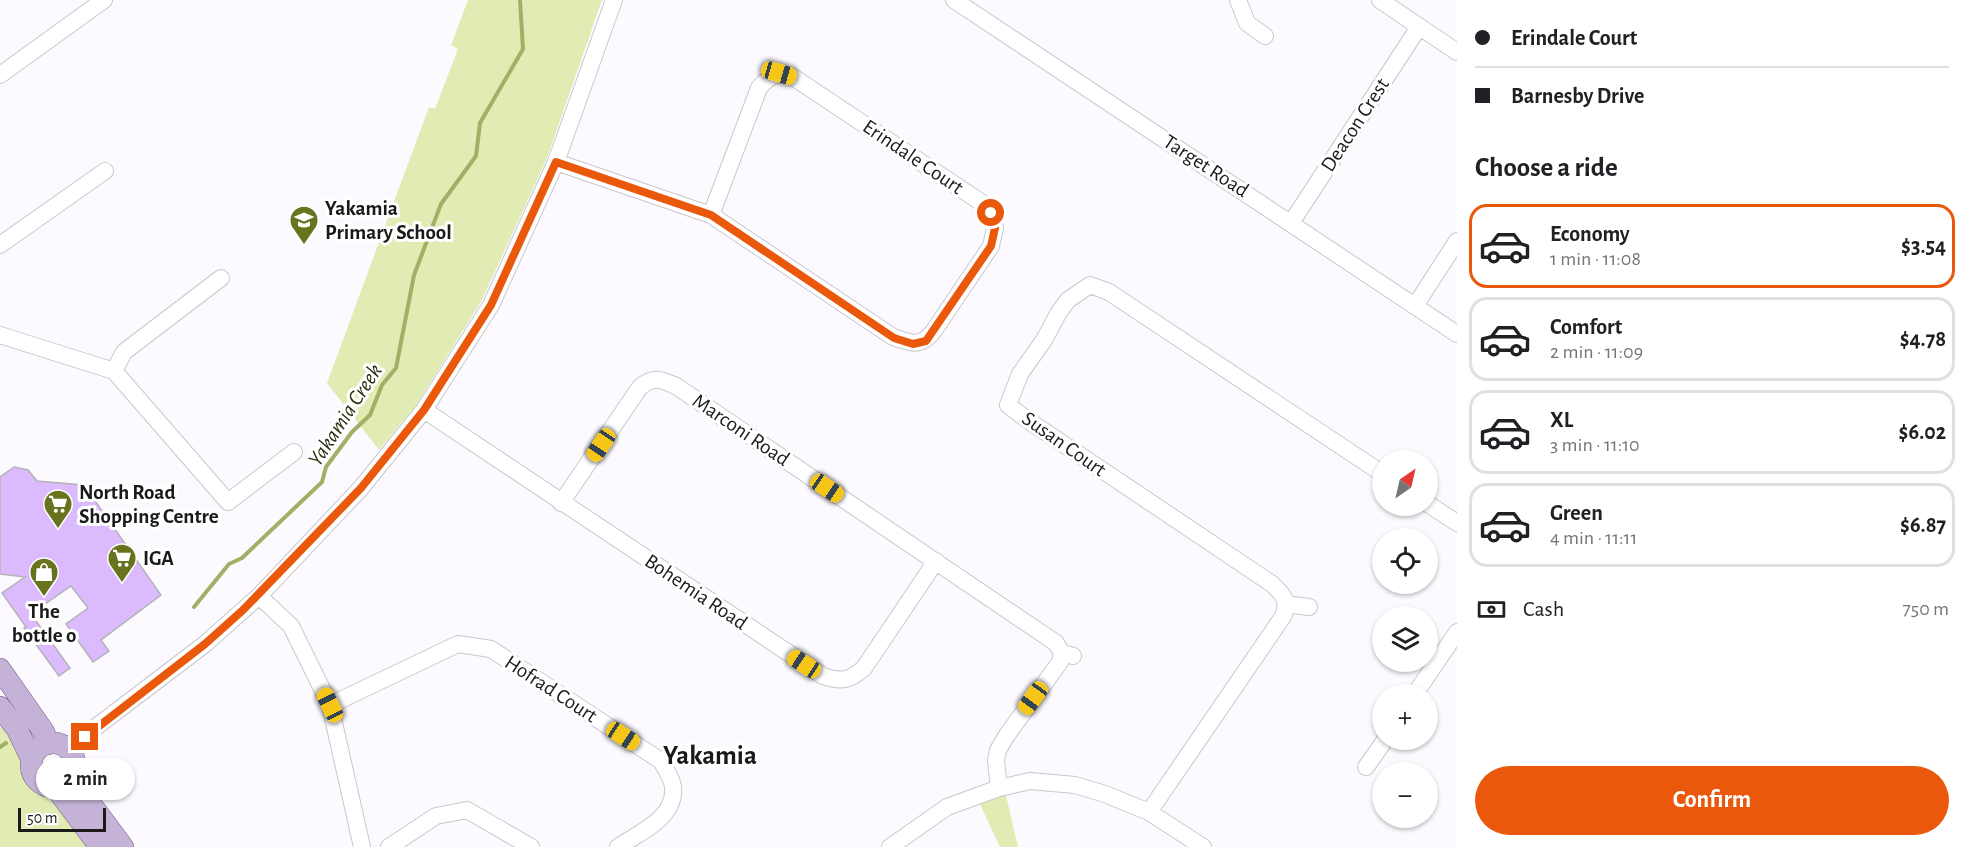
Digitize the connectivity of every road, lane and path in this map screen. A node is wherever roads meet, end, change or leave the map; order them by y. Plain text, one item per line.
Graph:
1 (104, 0) edge
2 (614, 0) edge
3 (954, 0) edge
4 (1238, 0) edge
5 (1380, 0) edge
6 (1419, 27) junction
7 (1265, 36) dead end
8 (1457, 52) edge
9 (0, 75) edge
10 (556, 162) junction
11 (105, 171) dead end
12 (711, 215) junction
13 (1291, 223) junction
14 (1457, 241) edge
15 (0, 245) edge
16 (221, 278) dead end
17 (1415, 306) junction
18 (1457, 334) edge
19 (0, 335) edge
20 (114, 371) junction
21 (424, 410) junction
22 (294, 452) dead end
23 (1372, 467) edge
24 (561, 503) junction
25 (1438, 511) edge
26 (1457, 523) edge
27 (936, 561) junction
28 (259, 596) junction
29 (1286, 604) junction
30 (1309, 607) dead end
31 (1457, 632) edge
32 (0, 669) edge
33 (1422, 684) edge
34 (330, 705) junction
35 (0, 707) edge
36 (48, 744) junction
37 (1378, 750) edge
38 (70, 751) junction
39 (32, 760) junction
40 (1366, 767) dead end
41 (74, 773) junction
42 (55, 787) junction
43 (999, 788) junction
44 (1149, 812) junction
45 (100, 847) edge
46 (123, 847) edge
47 (362, 847) edge
48 (389, 847) edge
49 (531, 847) edge
50 (618, 847) edge
51 (890, 847) edge
52 (1203, 847) edge

1 - 9 street
2 - 10 street
3 - 13 street, Target Road
4 - 7 street
5 - 6 street
6 - 8 street
6 - 13 street, Deacon Crest
10 - 12 street, Erindale Court
10 - 21 street
11 - 15 street
12 - 12 street, Erindale Court
13 - 17 street, Target Road
14 - 17 street
16 - 20 street
17 - 18 street, Target Road
19 - 20 street
20 - 22 street
21 - 24 street, Bohemia Road
21 - 28 street
23 - 29 street, Susan Court
24 - 27 street, Bohemia Road
24 - 27 street, Marconi Road
25 - 26 street
27 - 43 street, Marconi Road
28 - 34 street
28 - 38 street
29 - 30 street
29 - 44 street
31 - 33 street
32 - 36 main road
34 - 47 street
34 - 50 street, Hofrad Court
35 - 39 main road
36 - 38 main road
36 - 39 main road
37 - 40 street
38 - 41 main road
39 - 42 main road
41 - 42 main road
41 - 46 main road
42 - 45 main road
43 - 44 street
43 - 51 street
44 - 52 street
48 - 49 street

